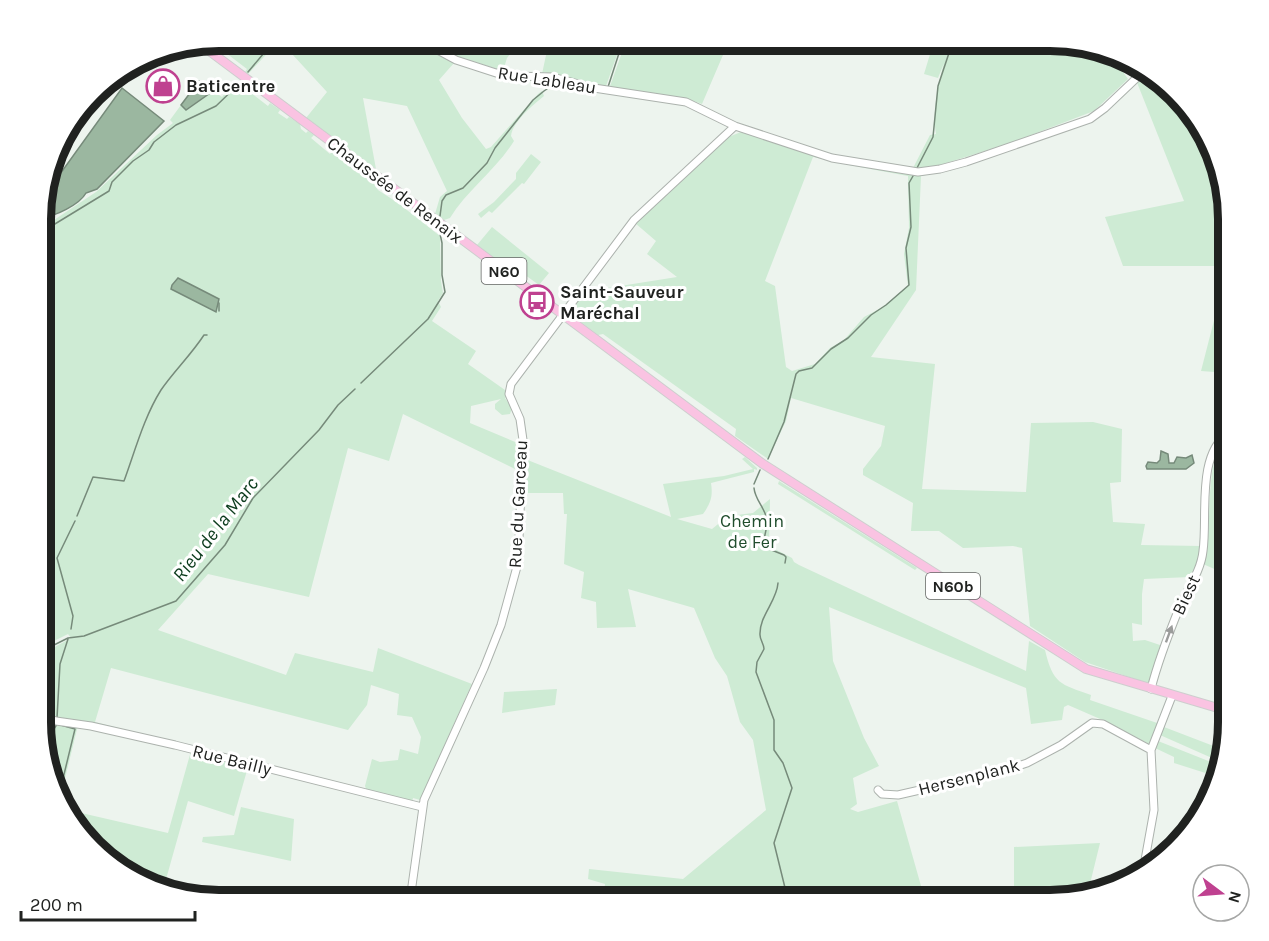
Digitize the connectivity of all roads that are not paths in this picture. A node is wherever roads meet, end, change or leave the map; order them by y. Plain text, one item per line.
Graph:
1 (209, 51) edge
2 (440, 51) edge
3 (1138, 76) edge
4 (735, 126) junction
5 (562, 314) junction
6 (1218, 442) edge
7 (764, 464) joint
8 (1151, 689) junction
9 (1172, 696) junction
10 (1218, 708) edge
11 (51, 719) edge
12 (1151, 750) junction
13 (878, 790) dead end
14 (422, 807) junction
15 (1145, 861) edge
16 (411, 890) edge

1 - 5 main road, Chaussée de Renaix / N60
2 - 4 street, Rue Lableau
3 - 4 street
4 - 5 street, Rue du Garceau
5 - 7 main road, Chaussée de Renaix / N60
5 - 14 street, Rue du Garceau
8 -> 6 street, Biest
7 - 8 main road, N60b
8 - 9 main road, N60b
9 - 10 main road, N60b
9 - 12 street
11 - 14 street, Rue Bailly
12 - 13 street, Hersenplank
12 - 15 street
14 - 16 street, Rue du Garceau

